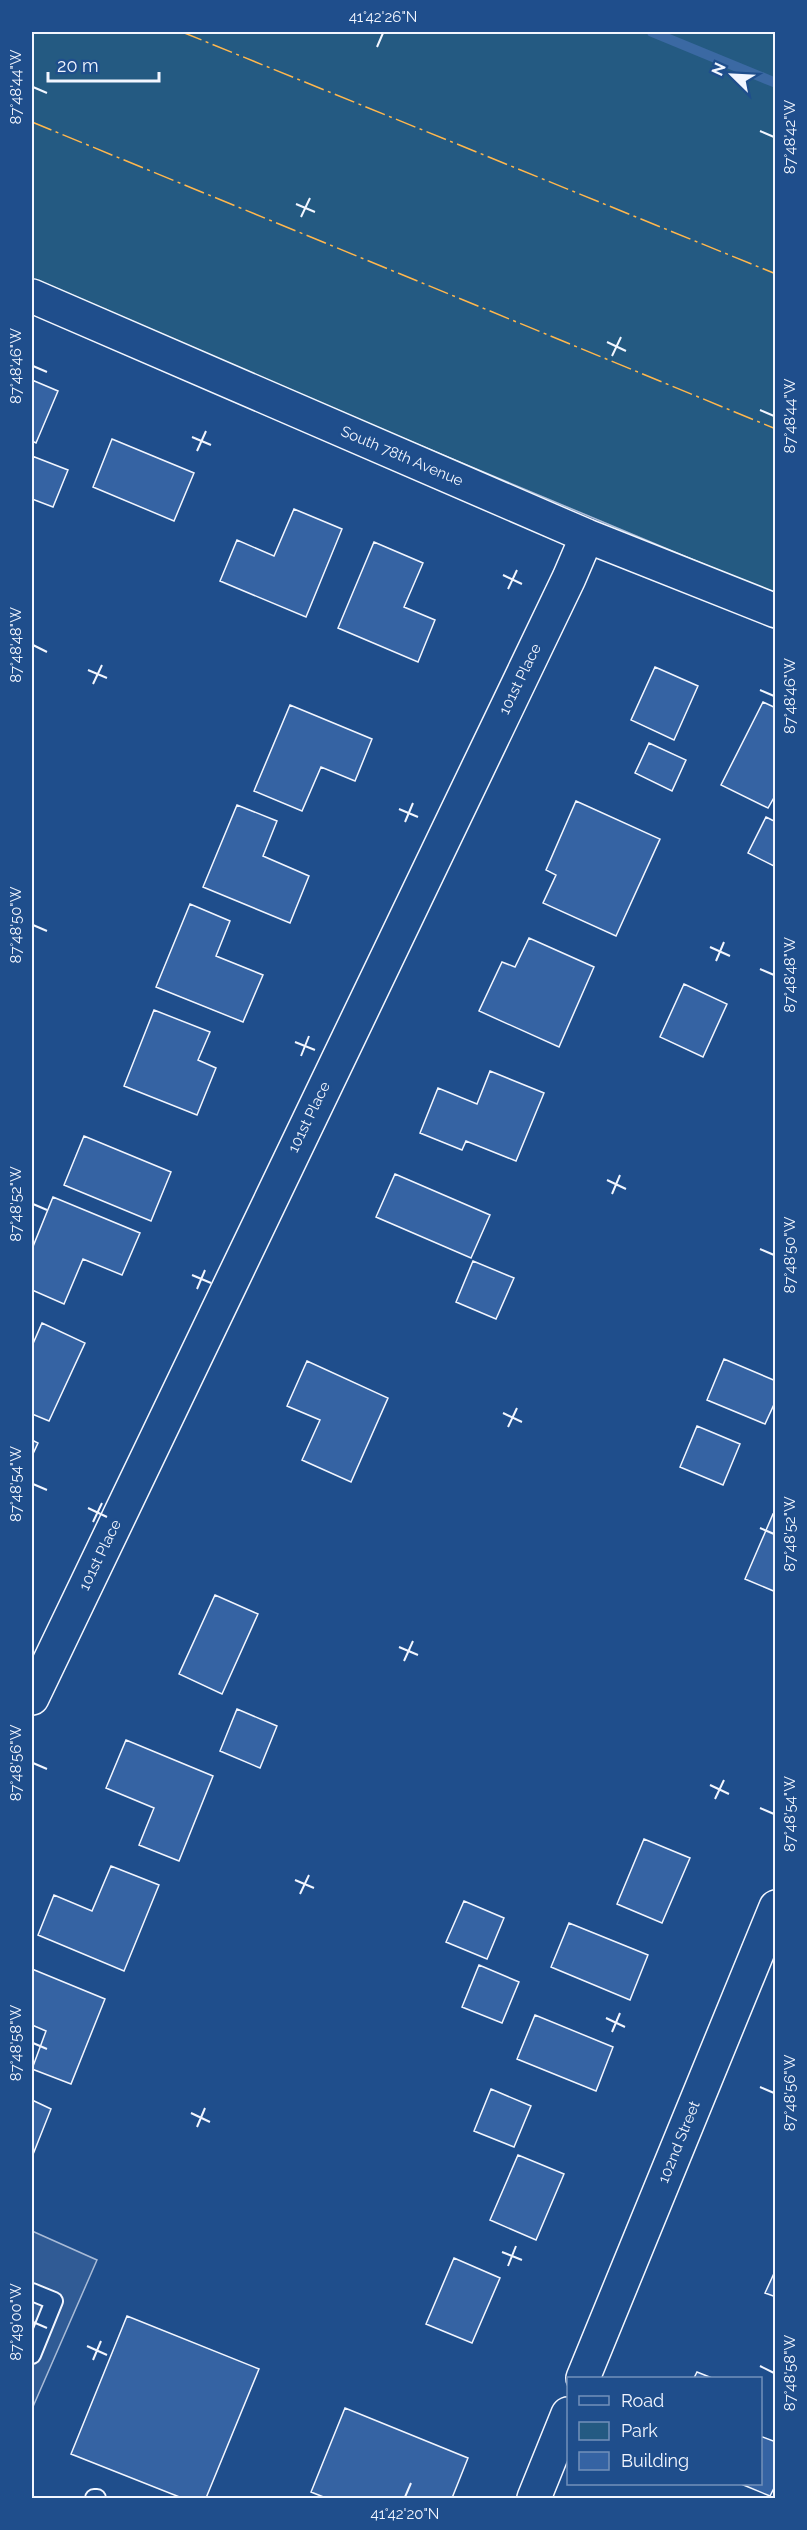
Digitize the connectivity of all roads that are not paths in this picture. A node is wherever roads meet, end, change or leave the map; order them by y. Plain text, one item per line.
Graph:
1 (32, 297) edge
2 (587, 536) junction
3 (776, 611) edge
4 (32, 1698) edge
5 (776, 1907) edge
6 (32, 2292) edge
7 (32, 2355) edge
8 (584, 2377) edge
9 (567, 2416) edge
10 (534, 2499) edge

1 - 2 street, South 78th Avenue
2 - 3 street, South 78th Avenue
2 - 4 street, 101st Place
5 - 8 street, 102nd Street
6 - 7 lane
9 - 10 street

